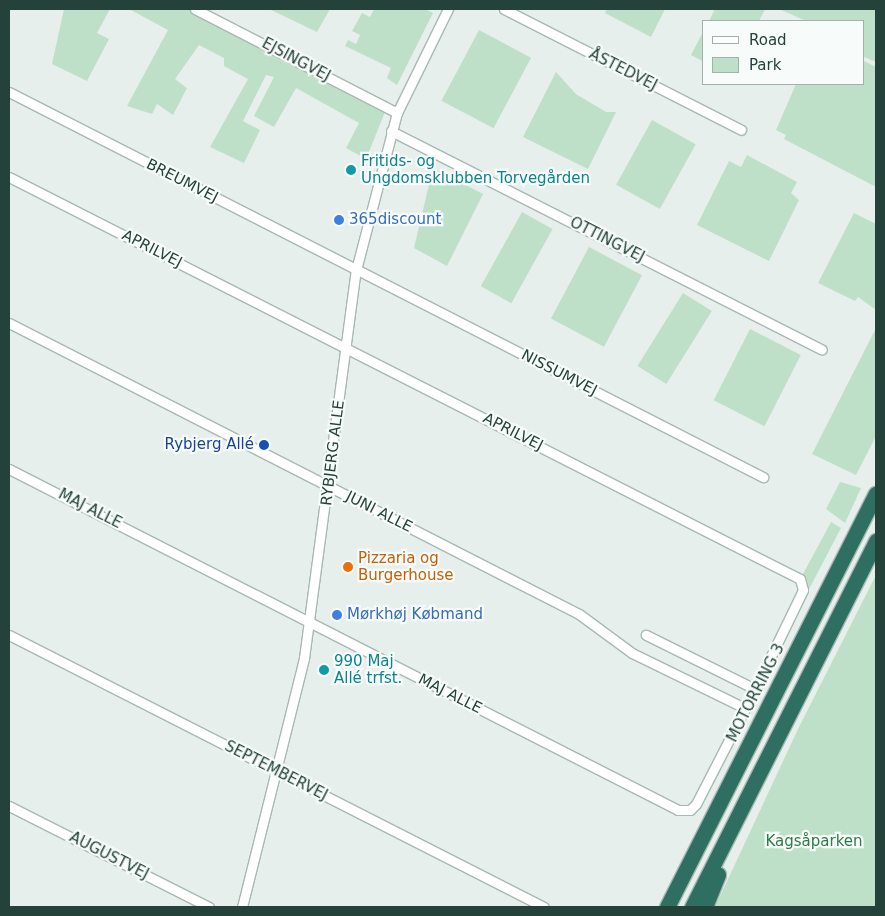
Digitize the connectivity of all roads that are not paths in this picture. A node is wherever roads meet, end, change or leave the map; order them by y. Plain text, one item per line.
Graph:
1 (195, 9) edge
2 (448, 9) edge
3 (504, 9) edge
4 (9, 92) edge
5 (397, 114) junction
6 (742, 130) dead end
7 (391, 131) junction
8 (9, 177) edge
9 (356, 270) junction
10 (9, 323) edge
11 (347, 348) junction
12 (822, 350) dead end
13 (9, 469) edge
14 (763, 477) dead end
15 (329, 486) junction
16 (876, 494) edge
17 (876, 541) edge
18 (310, 622) junction
19 (9, 635) edge
20 (646, 635) dead end
21 (755, 689) junction
22 (745, 708) junction
23 (277, 772) junction
24 (9, 806) edge
25 (737, 822) junction
26 (210, 907) edge
27 (242, 907) edge
28 (544, 907) edge
29 (667, 907) edge
30 (692, 907) edge
31 (705, 907) edge

1 - 5 street, EJSINGVEJ
2 - 5 street, RYBJERG ALLE
3 - 6 street, ÅSTEDVEJ
4 - 9 street, BREUMVEJ
5 - 7 street, RYBJERG ALLE
7 - 9 street, RYBJERG ALLE
7 - 12 street, OTTINGVEJ
8 - 11 street, APRILVEJ
9 - 11 street, RYBJERG ALLE
9 - 14 street, NISSUMVEJ
10 - 15 street, JUNI ALLE
11 - 15 street, RYBJERG ALLE
11 - 21 street, APRILVEJ
13 - 18 street, MAJ ALLE
15 - 18 street, RYBJERG ALLE
15 - 22 street, JUNI ALLE
16 - 29 highway, MOTORRING 3
17 - 25 highway
18 - 22 street, MAJ ALLE
18 - 23 street, RYBJERG ALLE
19 - 23 street, SEPTEMBERVEJ
20 - 21 street
21 - 22 street, MAJ ALLE
23 - 27 street, RYBJERG ALLE
23 - 28 street, SEPTEMBERVEJ
24 - 26 street, AUGUSTVEJ
25 - 30 highway
25 - 31 highway

